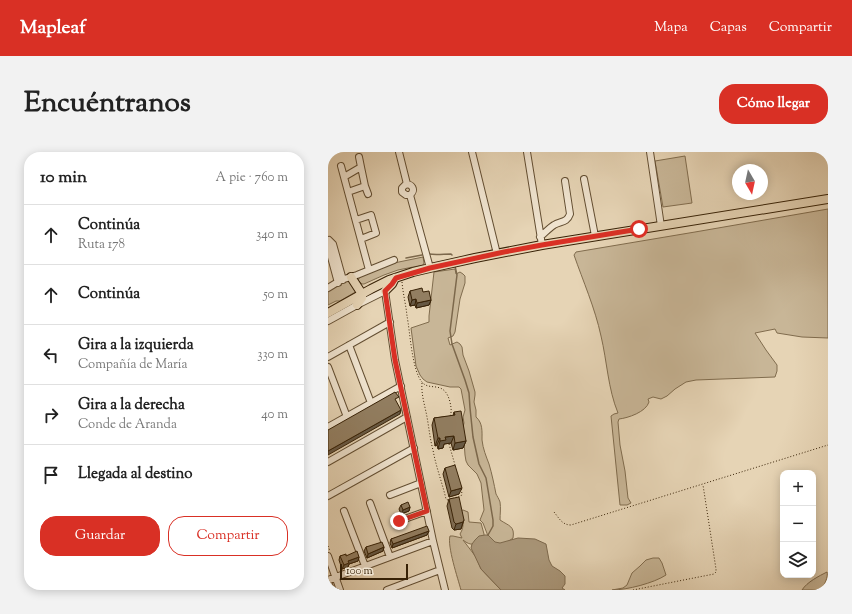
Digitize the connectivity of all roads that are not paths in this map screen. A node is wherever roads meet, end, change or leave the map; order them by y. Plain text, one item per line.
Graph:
1 (331, 152) edge
2 (399, 152) edge
3 (472, 152) edge
4 (527, 152) edge
5 (650, 152) edge
6 (328, 154) edge
7 (358, 157) dead end
8 (341, 166) dead end
9 (361, 167) junction
10 (344, 177) junction
11 (584, 179) dead end
12 (565, 181) dead end
13 (365, 186) junction
14 (348, 192) junction
15 (368, 194) dead end
16 (828, 199) edge
17 (371, 207) dead end
18 (372, 215) junction
19 (356, 220) junction
20 (661, 226) junction
21 (594, 236) junction
22 (361, 239) junction
23 (328, 241) edge
24 (541, 241) junction
25 (497, 254) junction
26 (334, 256) junction
27 (394, 260) dead end
28 (430, 268) junction
29 (369, 270) junction
30 (331, 271) edge
31 (351, 277) junction
32 (399, 277) junction
33 (340, 281) junction
34 (328, 288) edge
35 (385, 291) junction
36 (362, 294) junction
37 (357, 305) junction
38 (328, 313) edge
39 (328, 321) edge
40 (390, 322) junction
41 (349, 345) junction
42 (328, 357) edge
43 (328, 366) edge
44 (401, 386) junction
45 (371, 403) junction
46 (347, 416) junction
47 (407, 417) junction
48 (328, 427) edge
49 (414, 448) junction
50 (328, 462) edge
51 (421, 483) junction
52 (390, 495) dead end
53 (328, 496) edge
54 (370, 503) dead end
55 (344, 510) dead end
56 (427, 511) junction
57 (399, 521) dead end
58 (433, 541) junction
59 (328, 556) edge
60 (390, 557) junction
61 (365, 566) junction
62 (440, 570) junction
63 (336, 577) junction
64 (328, 581) edge
65 (331, 590) edge
66 (340, 590) edge
67 (387, 590) edge
68 (445, 590) edge

1 - 6 street
2 - 28 street
3 - 25 street
4 - 24 street
5 - 20 street
7 - 9 street
8 - 10 street
9 - 10 street
9 - 13 street
10 - 14 street
11 - 21 street
12 - 24 street
13 - 14 street
13 - 15 street
14 - 19 street
16 - 20 main road
17 - 18 street
18 - 19 street
18 - 22 street
19 - 22 street
20 - 21 main road
21 - 24 main road
22 - 29 street
23 - 26 street
24 - 25 main road
25 - 28 main road
26 - 30 street
26 - 33 street
27 - 29 street
28 - 32 main road
29 - 31 street
30 - 33 street
31 - 33 street
31 - 36 main road
32 - 35 main road
32 - 36 main road
33 - 34 street
35 - 37 street
35 - 40 street
36 - 37 main road
36 - 38 main road
37 - 39 street
40 - 41 street
40 - 44 street
41 - 42 street
41 - 45 street
43 - 46 street
44 - 45 street
44 - 47 street
45 - 46 street
46 - 48 street
47 - 49 street
47 - 50 street
49 - 51 street
49 - 53 street
51 - 52 street
51 - 56 street
54 - 60 street
55 - 61 street
56 - 57 street
56 - 58 street
58 - 60 street
58 - 62 street
59 - 63 street
60 - 61 street
61 - 63 street
62 - 67 street
62 - 68 street
63 - 64 street
63 - 66 street
64 - 65 street

